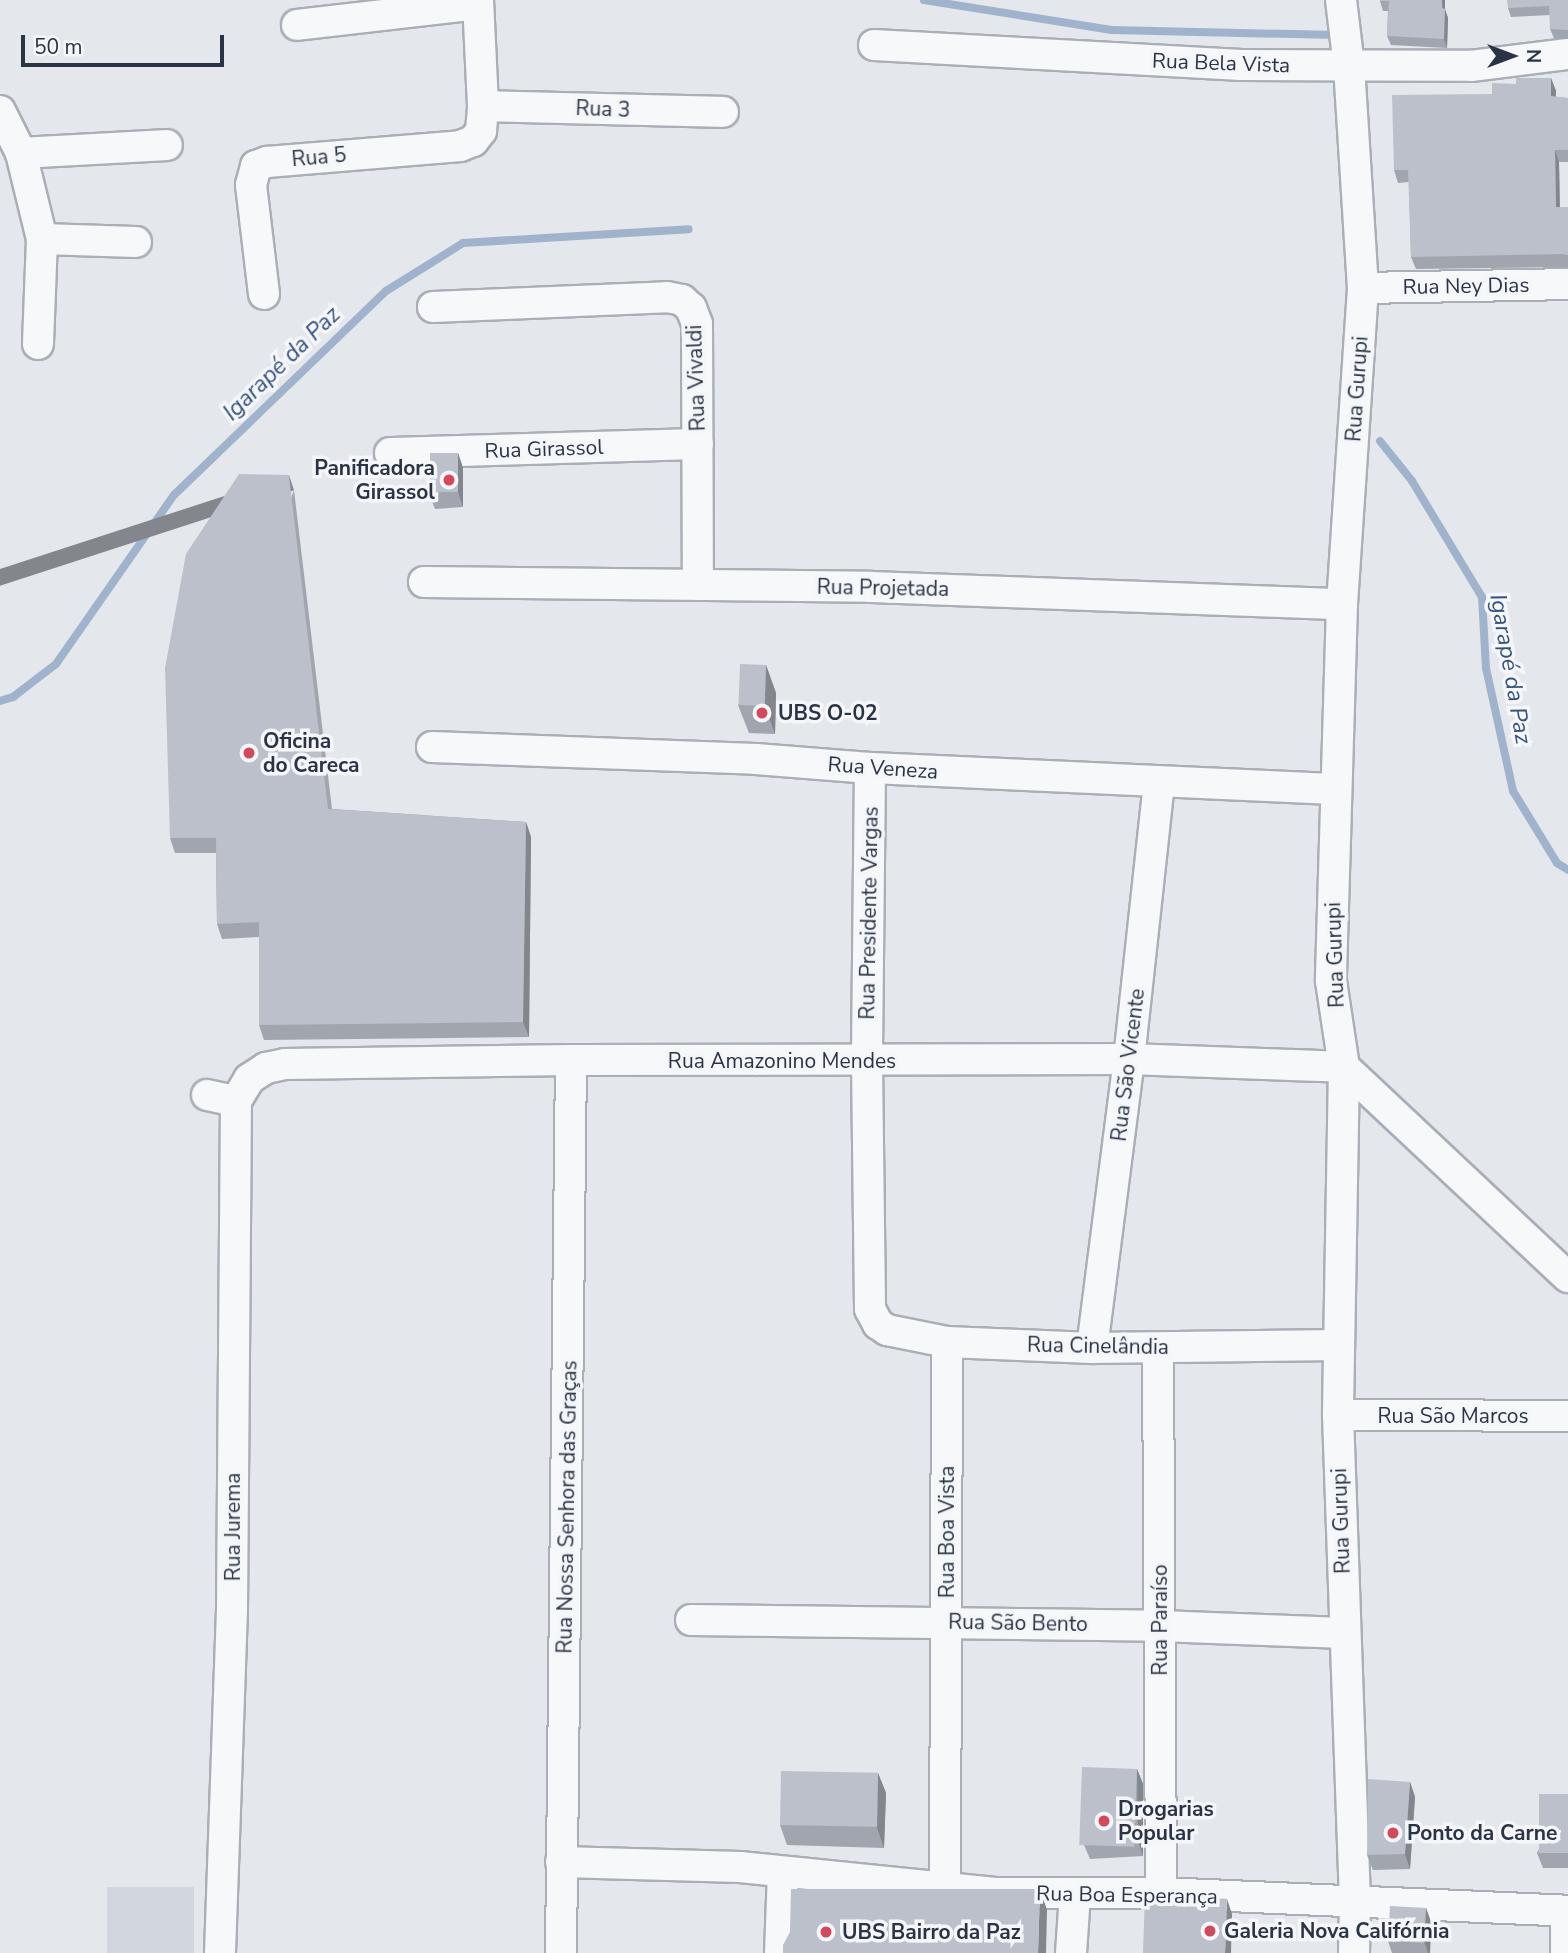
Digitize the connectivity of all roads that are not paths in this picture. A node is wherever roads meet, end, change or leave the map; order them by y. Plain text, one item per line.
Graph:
1 (1341, 0) edge
2 (478, 2) edge
3 (297, 25) dead end
4 (874, 45) dead end
5 (1568, 54) edge
6 (1349, 66) junction
7 (483, 106) junction
8 (0, 111) edge
9 (723, 112) dead end
10 (167, 145) dead end
11 (21, 153) junction
12 (42, 239) junction
13 (136, 242) dead end
14 (1568, 284) edge
15 (1363, 288) junction
16 (264, 293) dead end
17 (433, 307) dead end
18 (38, 344) dead end
19 (698, 444) junction
20 (390, 453) dead end
21 (424, 582) dead end
22 (698, 585) junction
23 (1342, 604) junction
24 (432, 747) dead end
25 (870, 768) junction
26 (1159, 782) junction
27 (1335, 789) junction
28 (1129, 1059) junction
29 (571, 1060) junction
30 (867, 1061) junction
31 (1345, 1067) junction
32 (206, 1096) dead end
33 (236, 1101) junction
34 (1568, 1277) edge
35 (870, 1309) joint
36 (947, 1342) junction
37 (1339, 1345) junction
38 (1092, 1348) junction
39 (1158, 1348) junction
40 (1338, 1415) junction
41 (1568, 1416) edge
42 (691, 1620) dead end
43 (948, 1622) junction
44 (1160, 1626) junction
45 (1344, 1633) junction
46 (561, 1862) junction
47 (783, 1874) junction
48 (945, 1889) junction
49 (1161, 1893) junction
50 (1075, 1895) junction
51 (1355, 1902) junction
52 (1567, 1911) edge
53 (220, 1953) edge
54 (561, 1953) edge
55 (780, 1953) edge
56 (1071, 1953) edge
57 (1354, 1953) edge
58 (1566, 1953) edge

1 - 6 street, Rua Gurupi
2 - 3 street
2 - 7 street
4 - 6 street, Rua Bela Vista
5 - 6 street, Rua Bela Vista
6 - 15 street, Rua Gurupi
7 - 9 street, Rua 3
7 - 16 street, Rua 5
8 - 11 street
10 - 11 street
11 - 12 street
12 - 13 street
12 - 18 street
14 - 15 street, Rua Ney Dias
15 - 23 street, Rua Gurupi
17 - 19 street, Rua Vivaldi
19 - 20 street, Rua Girassol
19 - 22 street, Rua Vivaldi
21 - 22 street, Rua Projetada
22 - 23 street, Rua Projetada
23 - 27 street, Rua Gurupi
24 - 25 street, Rua Veneza
25 - 26 street, Rua Veneza
25 - 30 street, Rua Presidente Vargas
26 - 27 street, Rua Veneza
26 - 28 street, Rua São Vicente
27 - 31 street, Rua Gurupi
28 - 30 street, Rua Amazonino Mendes
28 - 31 street, Rua Amazonino Mendes
28 - 38 street, Rua São Vicente
29 - 30 street, Rua Amazonino Mendes
29 - 33 street, Rua Amazonino Mendes
29 - 46 street, Rua Nossa Senhora das Graças
30 - 35 street, Rua Presidente Vargas
31 - 34 street
31 - 37 street, Rua Gurupi
32 - 33 street
33 - 53 street, Rua Jurema
35 - 36 street, Rua Cinelândia
36 - 38 street, Rua Cinelândia
36 - 43 street, Rua Boa Vista
37 - 39 street, Rua Cinelândia
37 - 40 street, Rua Gurupi
38 - 39 street, Rua Cinelândia
39 - 44 street, Rua Paraíso
40 - 41 street, Rua São Marcos
40 - 45 street, Rua Gurupi
42 - 43 street, Rua São Bento
43 - 44 street, Rua São Bento
43 - 48 street, Rua Boa Vista
44 - 45 street, Rua São Bento
44 - 49 street, Rua Paraíso
45 - 51 street, Rua Gurupi
46 - 47 street, Rua Boa Esperança
46 - 54 street, Rua Nossa Senhora das Graças
47 - 48 street, Rua Boa Esperança
47 - 55 street
48 - 50 street, Rua Boa Esperança
49 - 50 street, Rua Boa Esperança
49 - 51 street, Rua Boa Esperança
50 - 56 street
51 - 52 street, Rua Boa Esperança
51 - 57 street, Rua Gurupi
52 - 58 street

